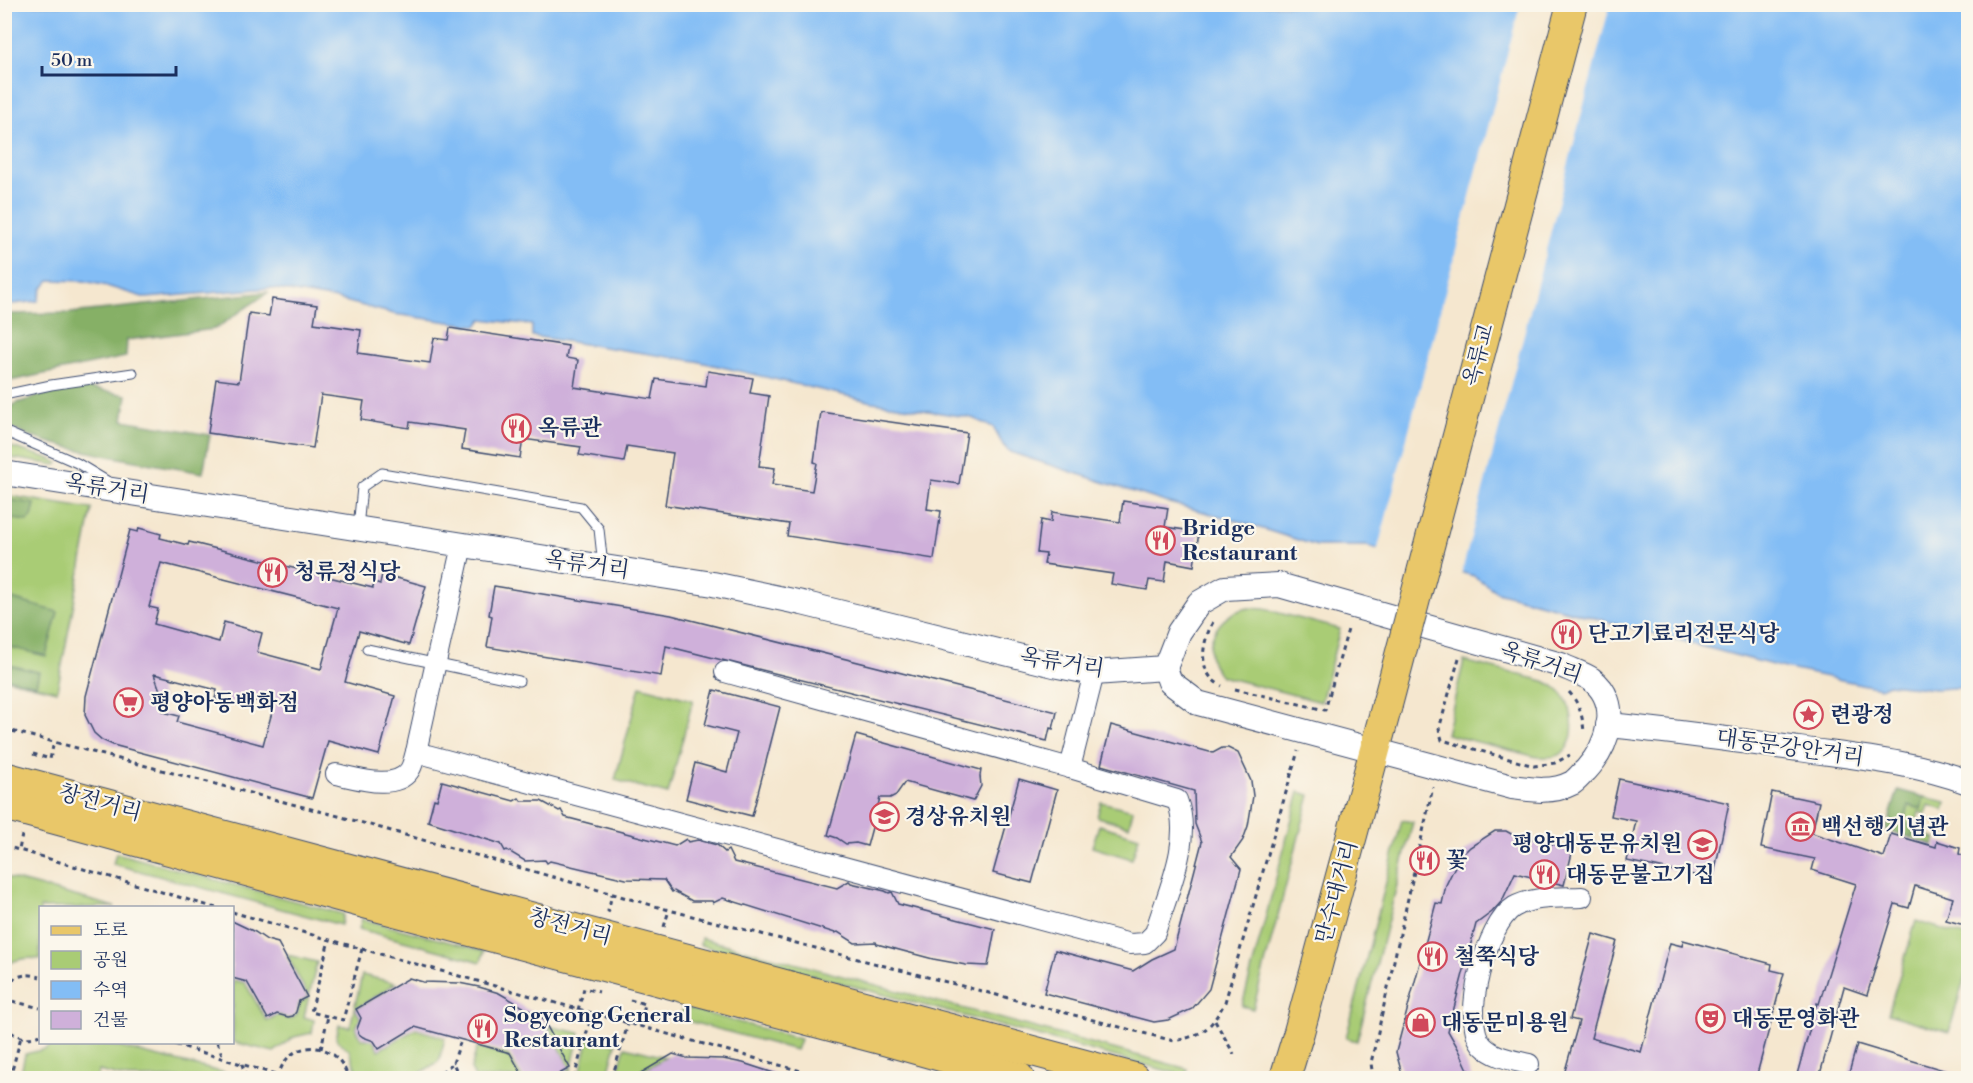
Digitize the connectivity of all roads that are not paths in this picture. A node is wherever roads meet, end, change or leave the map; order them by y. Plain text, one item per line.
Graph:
1 (1572, 4) edge
2 (133, 373) dead end
3 (4, 395) edge
4 (4, 431) edge
5 (4, 473) edge
6 (126, 491) junction
7 (358, 528) junction
8 (462, 545) junction
9 (603, 566) junction
10 (368, 649) dead end
11 (436, 664) junction
12 (1165, 668) junction
13 (725, 672) dead end
14 (1094, 673) junction
15 (519, 681) dead end
16 (1387, 705) joint
17 (1608, 725) junction
18 (1375, 750) junction
19 (416, 752) junction
20 (1070, 768) junction
21 (336, 774) dead end
22 (4, 777) edge
23 (1968, 782) edge
24 (4, 805) edge
25 (1582, 897) dead end
26 (1529, 1064) dead end
27 (1019, 1078) edge
28 (1134, 1078) edge
29 (1285, 1078) edge

1 - 16 main road, 옥류교, bridge
2 - 3 lane
4 - 6 lane
5 - 6 street, 옥류거리
6 - 7 street, 옥류거리
7 - 8 street, 옥류거리
7 - 9 lane
8 - 9 street, 옥류거리
8 - 11 street
9 - 14 street, 옥류거리
10 - 11 lane
11 - 15 lane
11 - 19 street
12 - 14 street, 옥류거리
12 - 17 street, 옥류거리
12 - 18 street, 옥류거리
13 - 20 street
14 - 20 street
16 - 18 main road, 만수대거리
17 - 18 street, 옥류거리
17 - 23 street, 대동문강안거리
18 - 29 main road, 만수대거리
19 - 20 street
19 - 21 street
22 - 28 main road, 창전거리
24 - 27 main road, 창전거리
25 - 26 street

